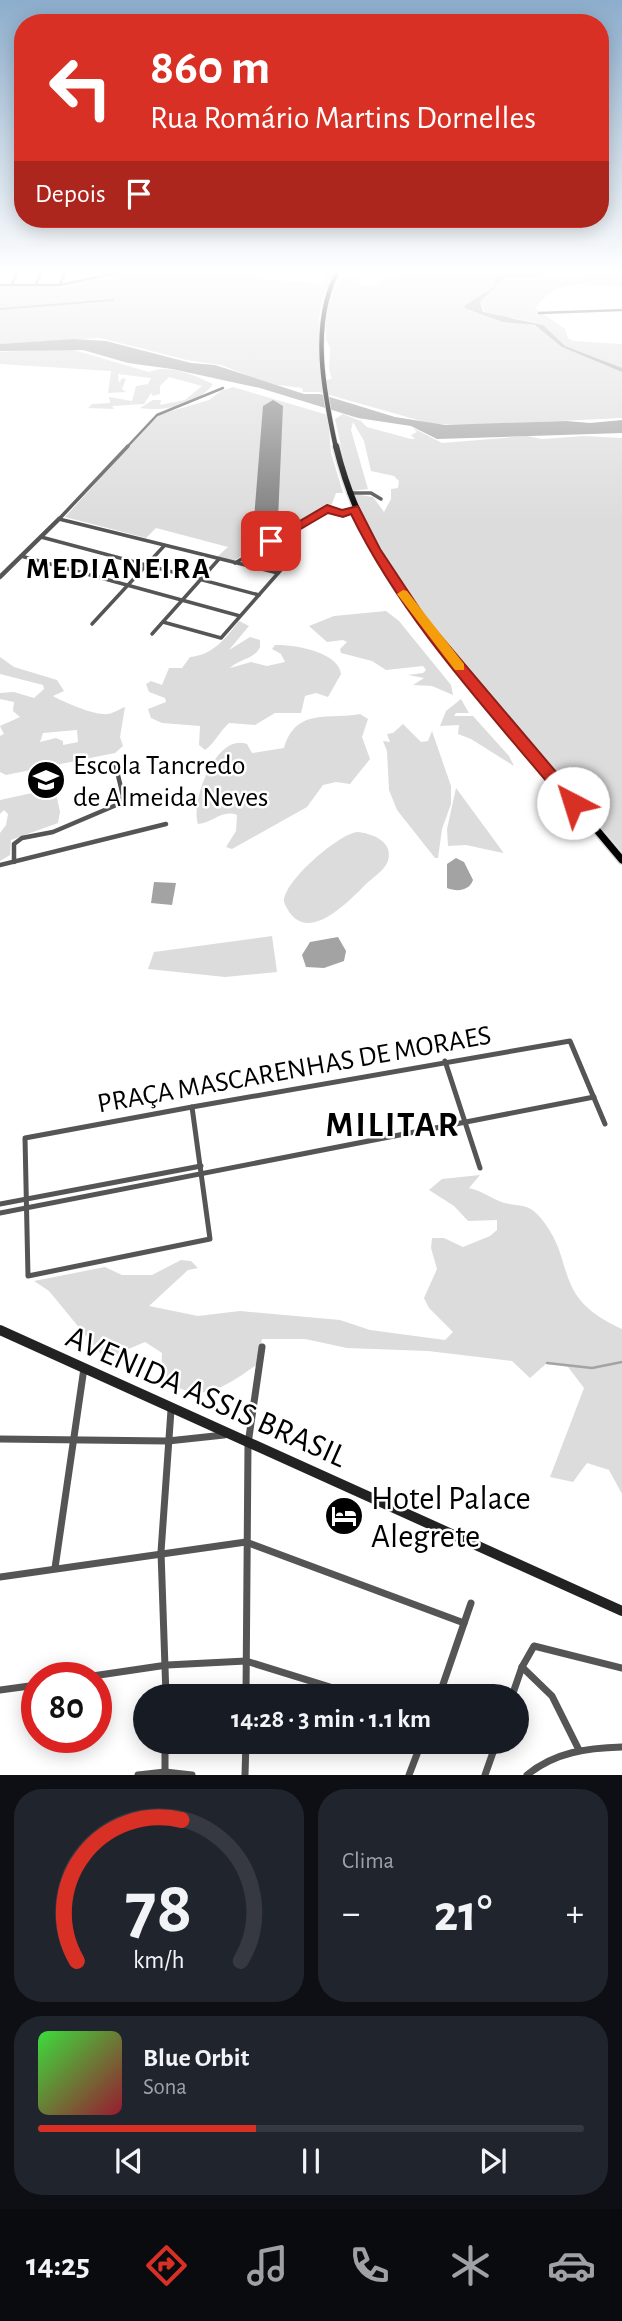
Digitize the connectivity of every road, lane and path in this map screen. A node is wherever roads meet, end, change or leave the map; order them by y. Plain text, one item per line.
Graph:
1 (325, 356) edge
2 (223, 388) dead end
3 (348, 493) junction
4 (381, 499) dead end
5 (354, 508) junction
6 (59, 519) junction
7 (41, 537) junction
8 (165, 545) junction
9 (21, 556) junction
10 (219, 559) junction
11 (234, 563) junction
12 (287, 563) dead end
13 (146, 565) junction
14 (278, 573) junction
15 (0, 577) edge
16 (201, 579) junction
17 (127, 584) junction
18 (259, 595) junction
19 (183, 601) junction
20 (240, 616) junction
21 (163, 622) junction
22 (92, 624) dead end
23 (152, 634) dead end
24 (115, 763) dead end
25 (166, 824) dead end
26 (622, 860) edge
27 (14, 862) junction
28 (0, 865) edge
29 (445, 1061) junction
30 (594, 1097) junction
31 (192, 1106) junction
32 (464, 1124) junction
33 (605, 1124) dead end
34 (201, 1166) junction
35 (480, 1168) dead end
36 (202, 1174) junction
37 (140, 1177) junction
38 (141, 1185) junction
39 (28, 1198) junction
40 (0, 1204) edge
41 (27, 1207) junction
42 (1, 1212) edge
43 (0, 1330) edge
44 (262, 1347) dead end
45 (84, 1367) junction
46 (172, 1407) junction
47 (228, 1434) junction
48 (0, 1438) edge
49 (73, 1441) junction
50 (168, 1441) junction
51 (248, 1444) junction
52 (246, 1542) junction
53 (161, 1552) junction
54 (55, 1568) junction
55 (0, 1577) edge
56 (471, 1603) dead end
57 (622, 1611) edge
58 (464, 1623) junction
59 (246, 1661) junction
60 (167, 1665) junction
61 (522, 1667) junction
62 (622, 1668) edge
63 (112, 1673) edge
64 (166, 1684) edge
65 (246, 1684) edge
66 (320, 1684) edge
67 (443, 1684) edge
68 (516, 1684) edge
69 (21, 1687) edge
70 (0, 1690) edge
71 (622, 1747) edge
72 (579, 1750) junction
73 (165, 1754) edge
74 (246, 1754) edge
75 (417, 1754) edge
76 (492, 1754) edge
77 (164, 1773) edge
78 (138, 1775) edge
79 (192, 1775) edge
80 (245, 1775) edge
81 (409, 1775) edge
82 (485, 1775) edge
83 (527, 1775) edge

1 - 3 highway
2 - 6 street
3 - 4 street
3 - 5 highway
5 - 11 street
5 - 26 highway
6 - 7 street
6 - 8 street
7 - 9 street
7 - 13 street
8 - 10 street
8 - 13 street
9 - 15 street
9 - 17 street
10 - 11 street
10 - 16 street
11 - 14 street
12 - 14 street
13 - 16 street
13 - 17 street
14 - 18 street
16 - 18 street
16 - 19 street
17 - 19 street
17 - 22 street
18 - 20 street
19 - 20 street
19 - 21 street
20 - 21 street
21 - 23 street
24 - 27 street
25 - 27 street
27 - 28 street
29 - 30 street, PRAÇA MASCARENHAS DE MORAES
29 - 31 street, PRAÇA MASCARENHAS DE MORAES
29 - 32 street
30 - 32 street
30 - 33 street
31 - 34 street
31 - 39 street, PRAÇA MASCARENHAS DE MORAES
32 - 35 street
32 - 36 street
34 - 36 street
34 - 37 street
36 - 38 street
36 - 41 street
37 - 38 street
37 - 39 street
38 - 41 street
39 - 40 street
39 - 41 street
40 - 42 street
41 - 42 street
43 - 45 main road, AVENIDA ASSIS BRASIL
44 - 51 street
45 - 46 main road, AVENIDA ASSIS BRASIL
45 - 49 street
46 - 47 main road, AVENIDA ASSIS BRASIL
46 - 50 street
47 - 50 street
47 - 51 main road, AVENIDA ASSIS BRASIL
48 - 49 street
49 - 50 street
49 - 54 street
50 - 53 street
51 - 52 street
51 - 57 main road, AVENIDA ASSIS BRASIL
52 - 53 street
52 - 58 street
52 - 59 street
53 - 54 street
53 - 60 street
54 - 55 street
56 - 58 street
58 - 67 street
59 - 60 street
59 - 65 street
59 - 66 street
60 - 63 street
60 - 64 street
61 - 62 street
61 - 68 street
61 - 72 street
69 - 70 street
71 - 72 street
72 - 83 street
73 - 77 street
74 - 80 street
75 - 81 street
76 - 82 street
77 - 78 street
77 - 79 street

